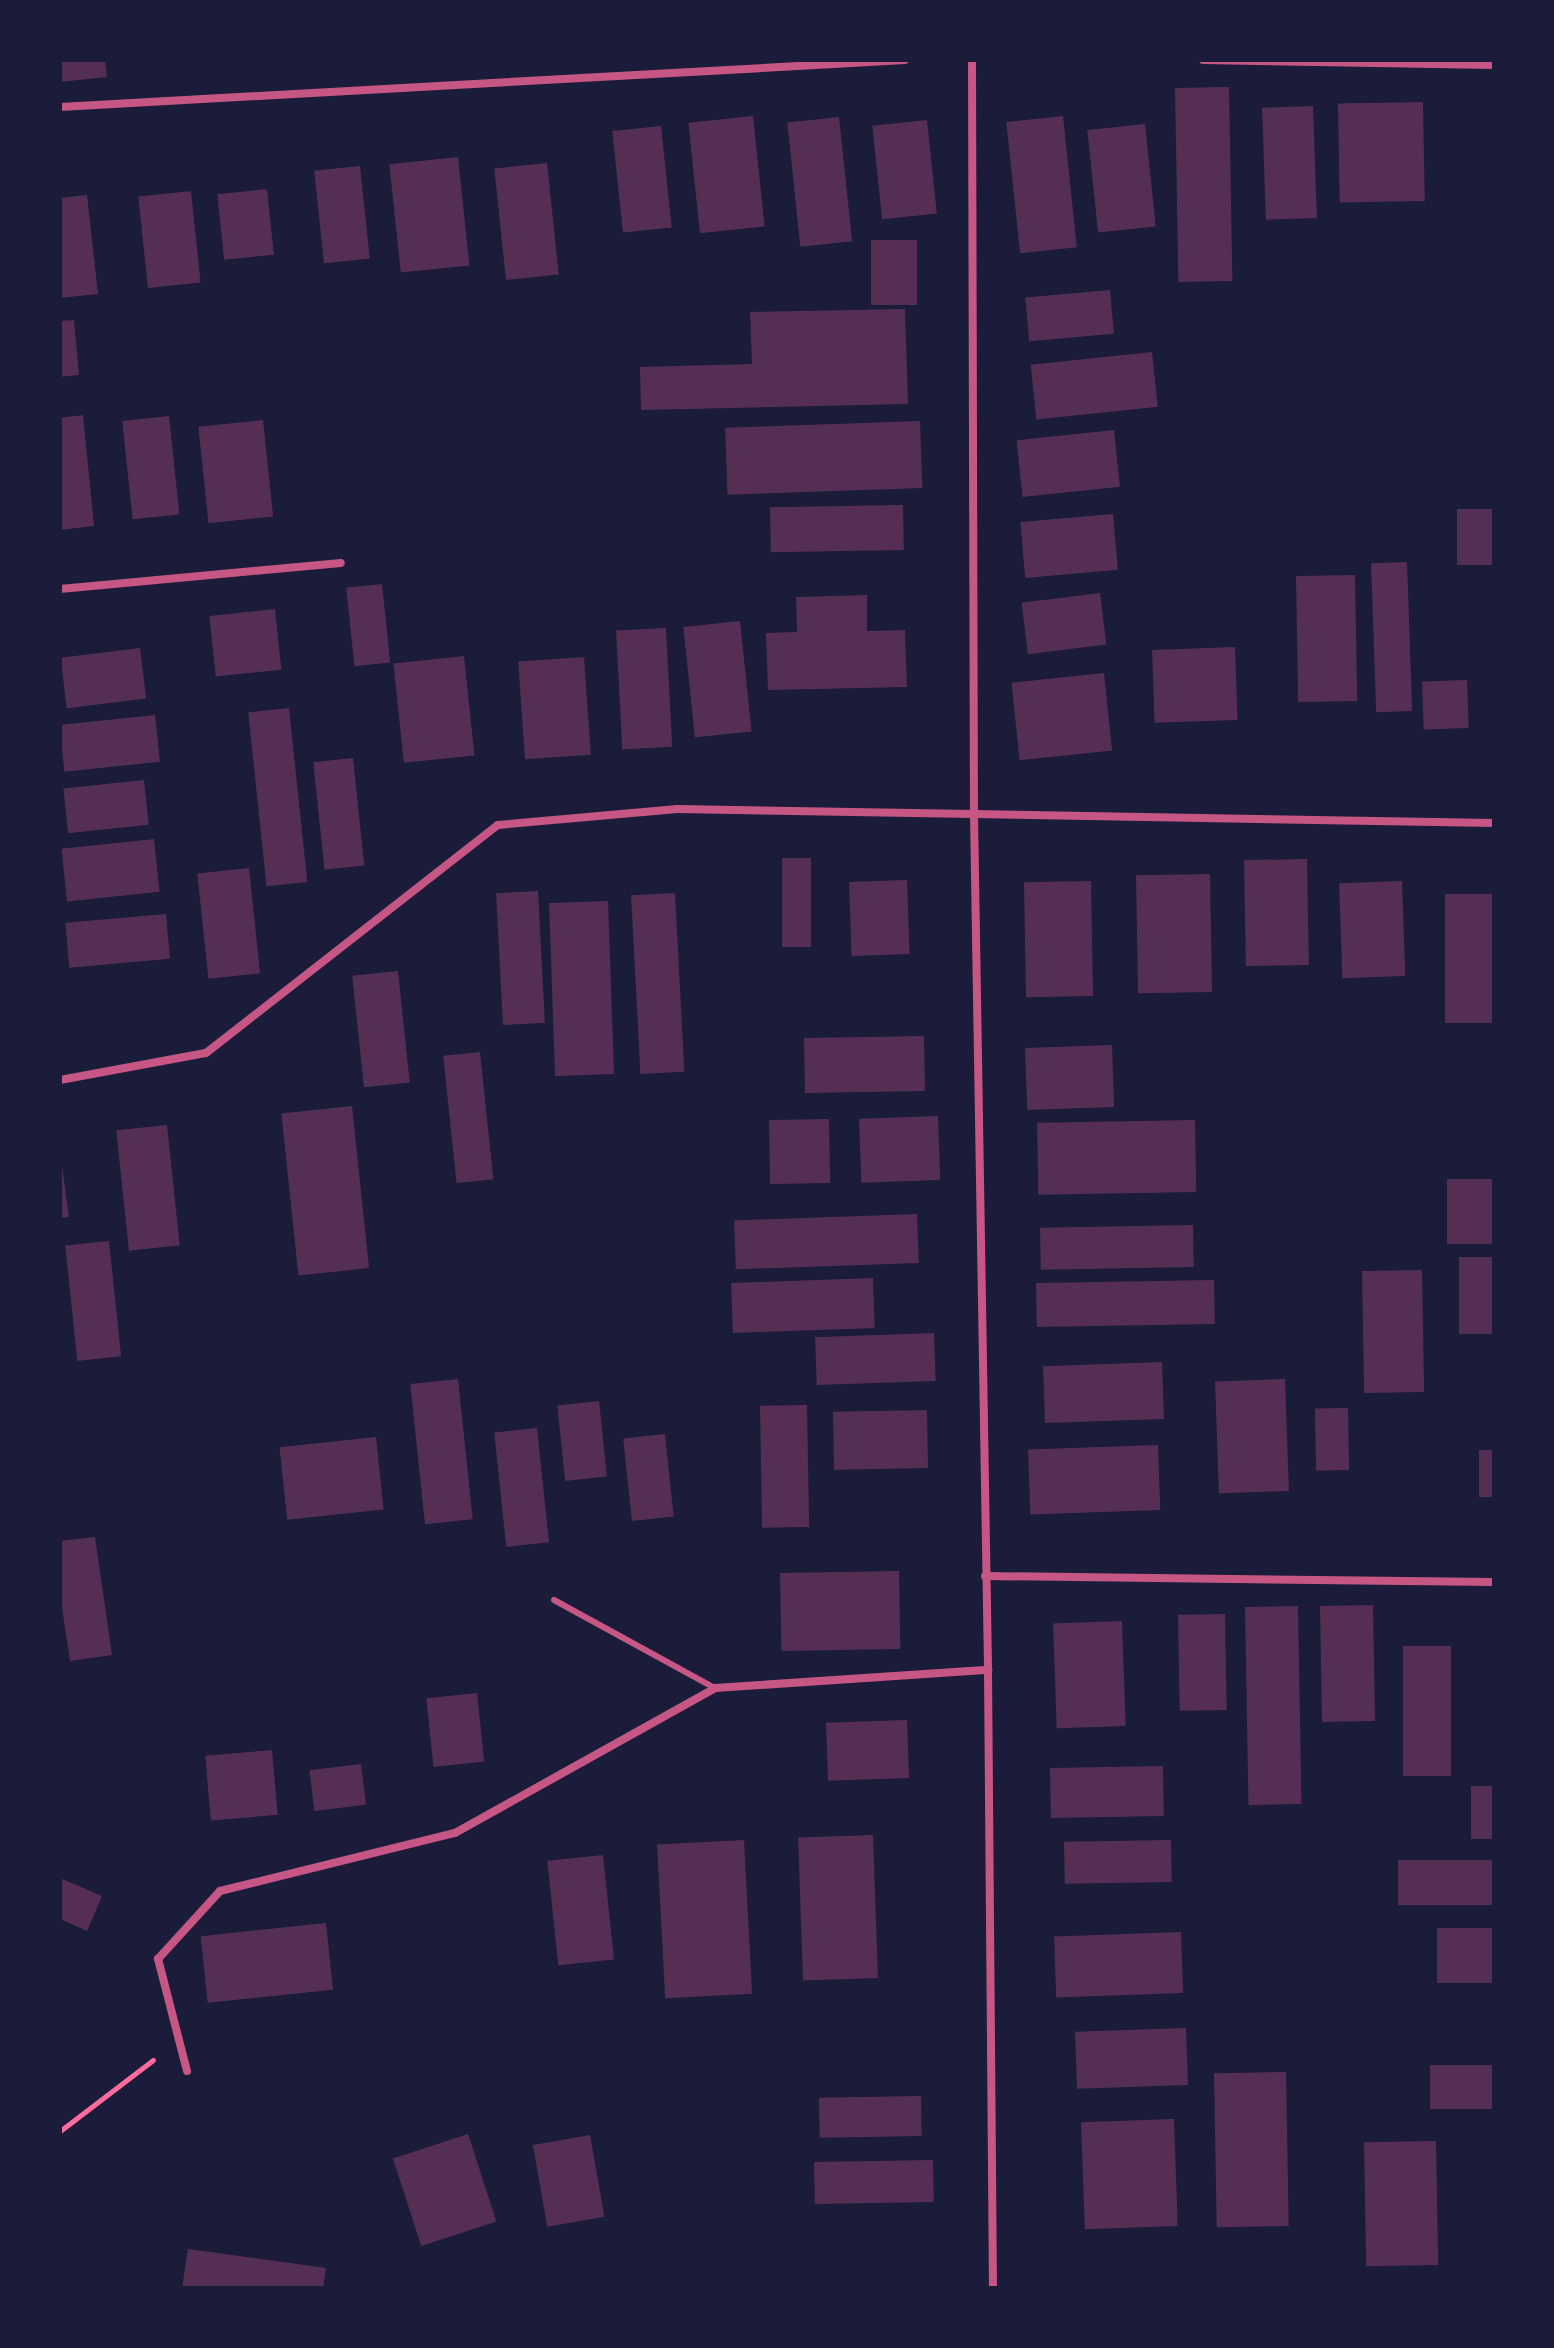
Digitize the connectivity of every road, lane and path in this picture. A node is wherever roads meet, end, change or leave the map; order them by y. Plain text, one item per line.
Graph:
1 (905, 60) edge
2 (972, 60) edge
3 (1203, 60) edge
4 (1494, 65) edge
5 (60, 107) edge
6 (341, 563) dead end
7 (60, 589) edge
8 (974, 814) junction
9 (1494, 823) edge
10 (60, 1080) edge
11 (985, 1576) junction
12 (1494, 1582) edge
13 (554, 1600) dead end
14 (988, 1670) junction
15 (715, 1688) junction
16 (179, 2040) junction
17 (187, 2071) dead end
18 (60, 2131) edge
19 (993, 2288) edge

1 - 5 street
2 - 8 street
3 - 4 street
6 - 7 street
8 - 9 street
8 - 10 street
8 - 11 street
11 - 12 street
11 - 14 street
13 - 15 lane
14 - 15 street
14 - 19 street
15 - 16 street
16 - 17 street
16 - 18 path

